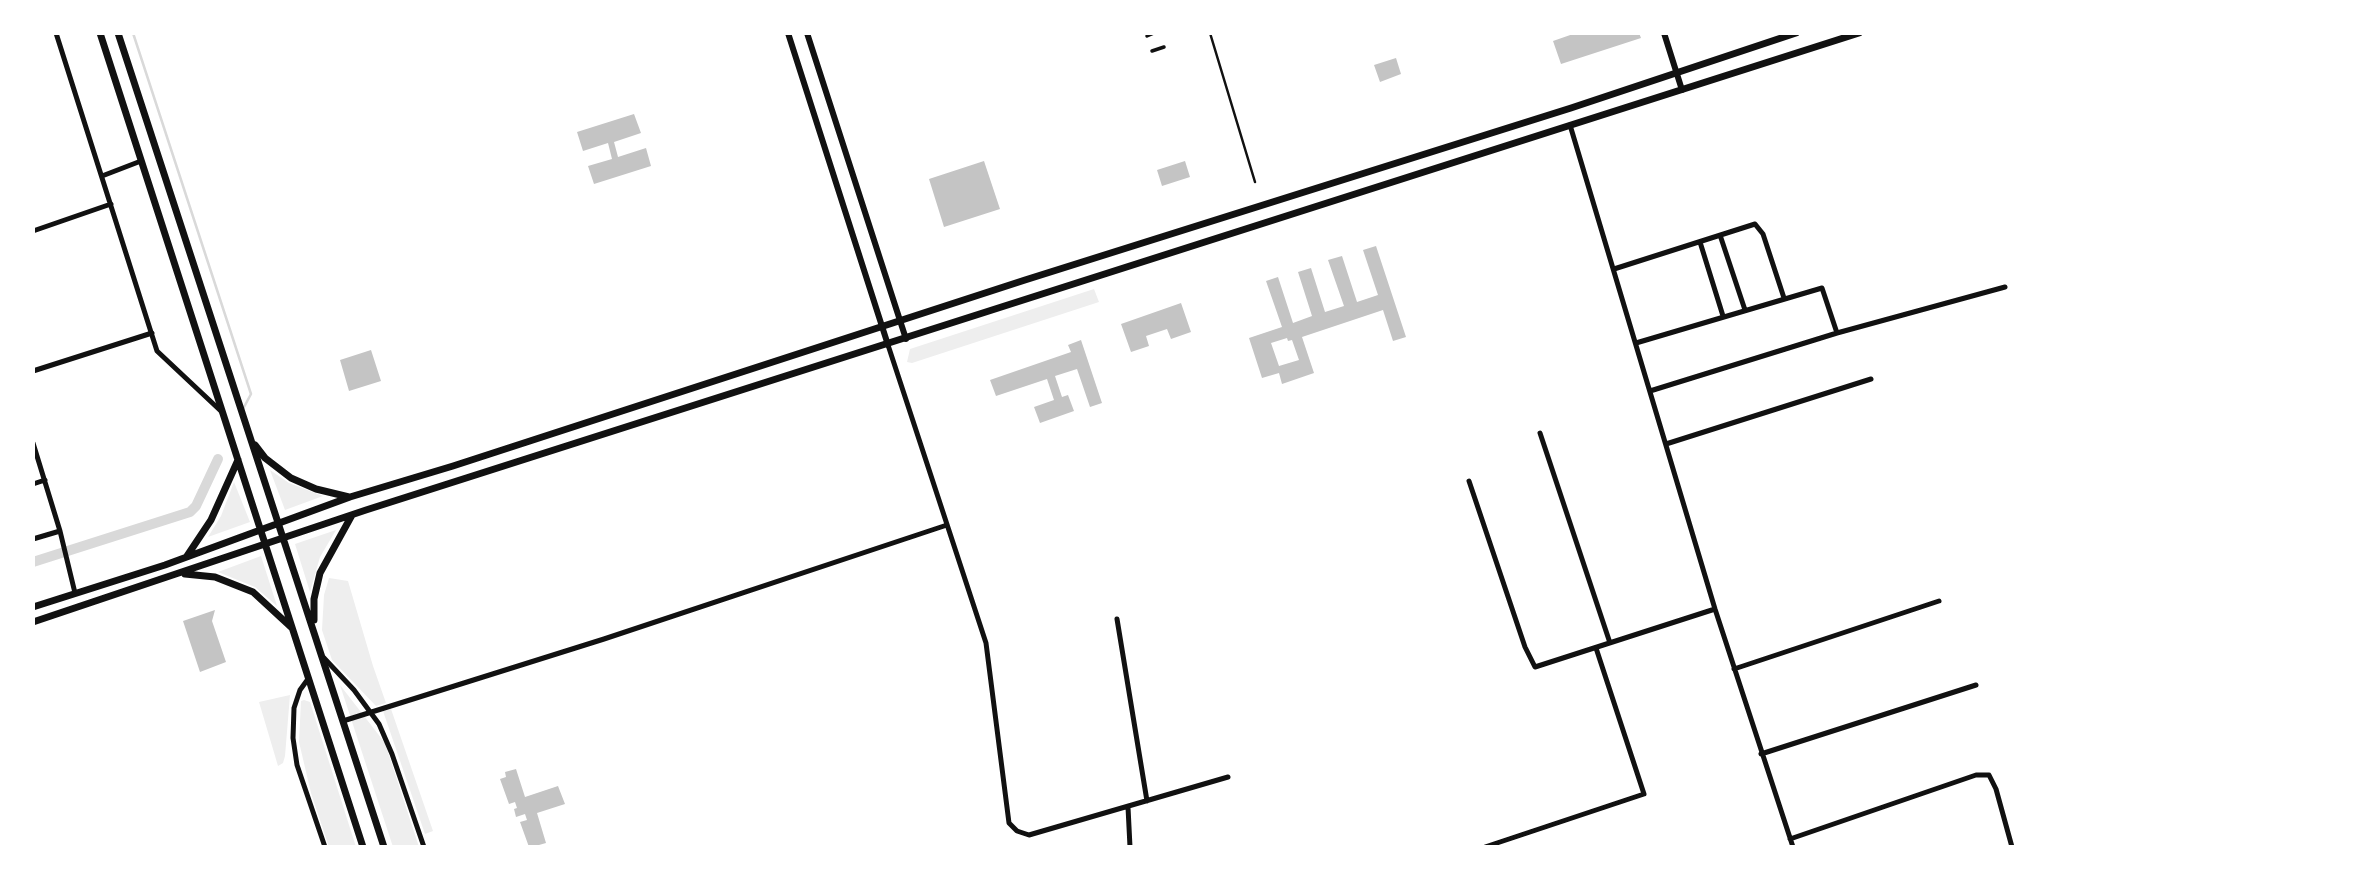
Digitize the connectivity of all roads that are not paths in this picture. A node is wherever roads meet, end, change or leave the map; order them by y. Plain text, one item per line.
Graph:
1 (56, 33) edge
2 (100, 33) edge
3 (118, 33) edge
4 (788, 33) edge
5 (807, 33) edge
6 (1154, 33) edge
7 (1210, 33) edge
8 (1664, 33) edge
9 (1796, 33) edge
10 (1859, 33) edge
11 (1147, 36) dead end
12 (1164, 47) dead end
13 (1152, 51) dead end
14 (1677, 72) junction
15 (1682, 90) junction
16 (1570, 125) junction
17 (141, 161) junction
18 (102, 176) junction
19 (1255, 182) dead end
20 (111, 204) junction
21 (33, 231) edge
22 (1720, 235) junction
23 (1700, 242) junction
24 (1614, 270) junction
25 (2005, 287) dead end
26 (1784, 298) junction
27 (1745, 310) junction
28 (1723, 316) junction
29 (900, 321) junction
30 (881, 327) junction
31 (152, 333) junction
32 (1837, 333) junction
33 (906, 339) junction
34 (1636, 343) junction
35 (888, 345) junction
36 (33, 371) edge
37 (1871, 379) dead end
38 (1650, 391) junction
39 (223, 414) junction
40 (1540, 433) dead end
41 (251, 440) junction
42 (33, 443) edge
43 (1666, 444) junction
44 (238, 459) junction
45 (36, 463) edge
46 (46, 480) junction
47 (1469, 481) dead end
48 (33, 484) edge
49 (349, 497) junction
50 (352, 514) junction
51 (278, 523) junction
52 (947, 525) junction
53 (261, 529) junction
54 (60, 531) junction
55 (284, 539) junction
56 (33, 540) edge
57 (267, 545) junction
58 (187, 556) junction
59 (181, 574) junction
60 (75, 593) junction
61 (1939, 601) dead end
62 (33, 607) edge
63 (1715, 609) junction
64 (1117, 619) dead end
65 (33, 622) edge
66 (313, 627) junction
67 (293, 629) junction
68 (1610, 643) junction
69 (1596, 648) junction
70 (323, 657) junction
71 (1734, 669) junction
72 (308, 679) junction
73 (1976, 685) dead end
74 (370, 712) junction
75 (343, 721) junction
76 (1761, 754) junction
77 (1228, 777) dead end
78 (1147, 801) junction
79 (1128, 807) junction
80 (1790, 839) junction
81 (325, 847) edge
82 (363, 847) edge
83 (384, 847) edge
84 (424, 847) edge
85 (1130, 847) edge
86 (1485, 847) edge
87 (1793, 847) edge
88 (2012, 847) edge

1 - 18 street
2 - 17 main road
3 - 41 main road
4 - 30 street
5 - 29 street
6 - 11 street
7 - 19 lane
8 - 14 street
9 - 14 main road
10 - 15 main road
12 - 13 street
14 - 15 street
14 - 29 main road
15 - 16 main road
16 - 24 street
16 - 33 main road
17 - 18 street
17 - 39 main road
18 - 20 street
20 - 21 street
20 - 31 street
22 - 23 street
22 - 26 street
22 - 27 street
23 - 24 street
23 - 28 street
24 - 34 street
25 - 32 street
26 - 27 street
26 - 32 street
27 - 28 street
28 - 34 street
29 - 30 main road
29 - 33 street
30 - 35 street
30 - 49 main road
31 - 36 street
31 - 39 street
32 - 38 street
33 - 35 main road
34 - 38 street
35 - 50 main road
35 - 52 street
37 - 43 street
38 - 43 street
39 - 44 main road
40 - 68 street
41 - 49 main road
41 - 51 main road
42 - 45 street
43 - 63 street
44 - 53 main road
44 - 58 main road
45 - 46 street
46 - 48 street
46 - 54 street
47 - 69 street
49 - 51 main road
50 - 55 main road
50 - 66 main road
51 - 53 main road
51 - 55 main road
52 - 74 street
52 - 79 street
53 - 57 main road
53 - 58 main road
54 - 56 street
54 - 60 street
55 - 57 main road
55 - 66 main road
57 - 59 main road
57 - 67 main road
58 - 60 main road
59 - 65 main road
59 - 67 main road
60 - 62 main road
61 - 71 street
63 - 68 street
63 - 71 street
64 - 78 street
66 - 70 main road
67 - 72 main road
68 - 69 street
69 - 86 street
70 - 74 street
70 - 75 main road
71 - 76 street
72 - 81 street
72 - 82 main road
73 - 76 street
74 - 75 street
74 - 84 street
75 - 83 main road
76 - 80 street
77 - 78 street
78 - 79 street
79 - 85 street
80 - 87 street
80 - 88 street

